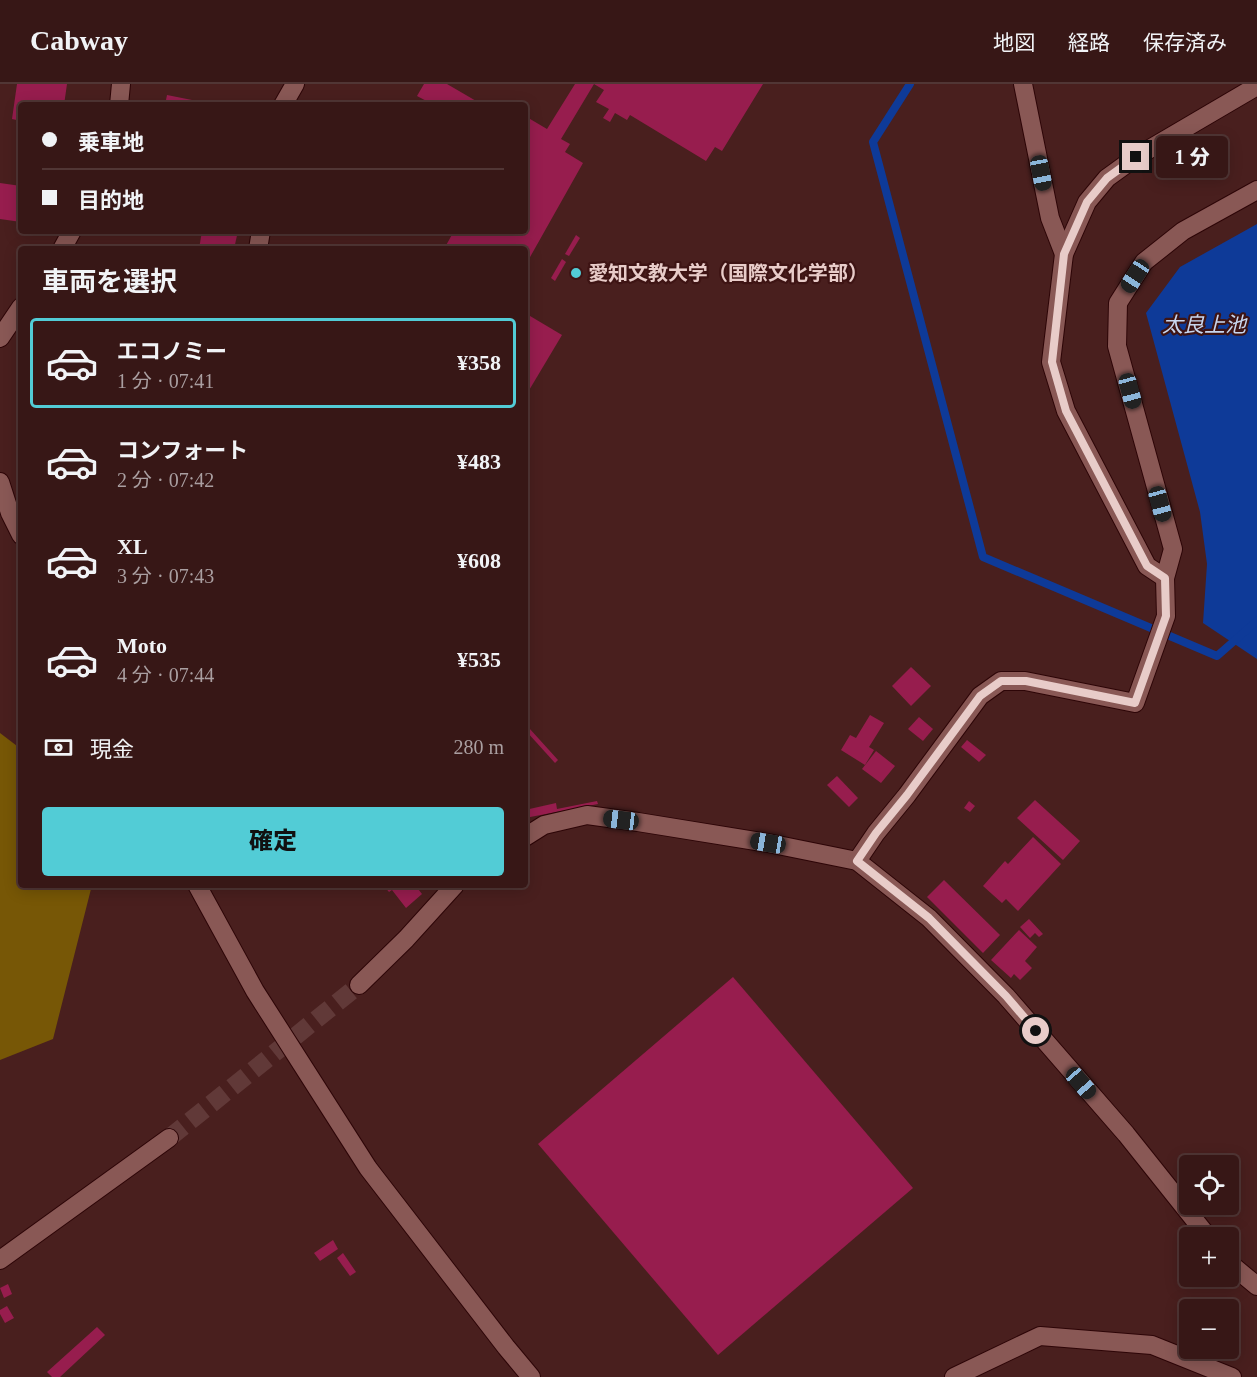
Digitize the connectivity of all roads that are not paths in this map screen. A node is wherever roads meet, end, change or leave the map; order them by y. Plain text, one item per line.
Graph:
1 (121, 84) edge
2 (295, 84) edge
3 (1023, 84) edge
4 (1257, 86) edge
5 (119, 102) edge
6 (285, 102) edge
7 (1257, 190) edge
8 (1064, 254) junction
9 (18, 311) edge
10 (0, 338) edge
11 (0, 482) edge
12 (18, 529) edge
13 (1165, 578) junction
14 (528, 835) edge
15 (857, 861) junction
16 (199, 888) edge
17 (452, 888) edge
18 (359, 986) tunnel mouth
19 (169, 1138) tunnel mouth
20 (1200, 1227) edge
21 (0, 1260) edge
22 (1239, 1271) edge
23 (1257, 1286) edge
24 (531, 1377) edge
25 (954, 1377) edge
26 (1232, 1377) edge

1 - 5 street
2 - 6 street
3 - 8 street
4 - 8 street
7 - 13 street
8 - 13 street
9 - 10 street
11 - 12 street
13 - 15 street
14 - 15 street
15 - 20 street
16 - 24 street
17 - 18 street
19 - 21 street
22 - 23 street
25 - 26 street

